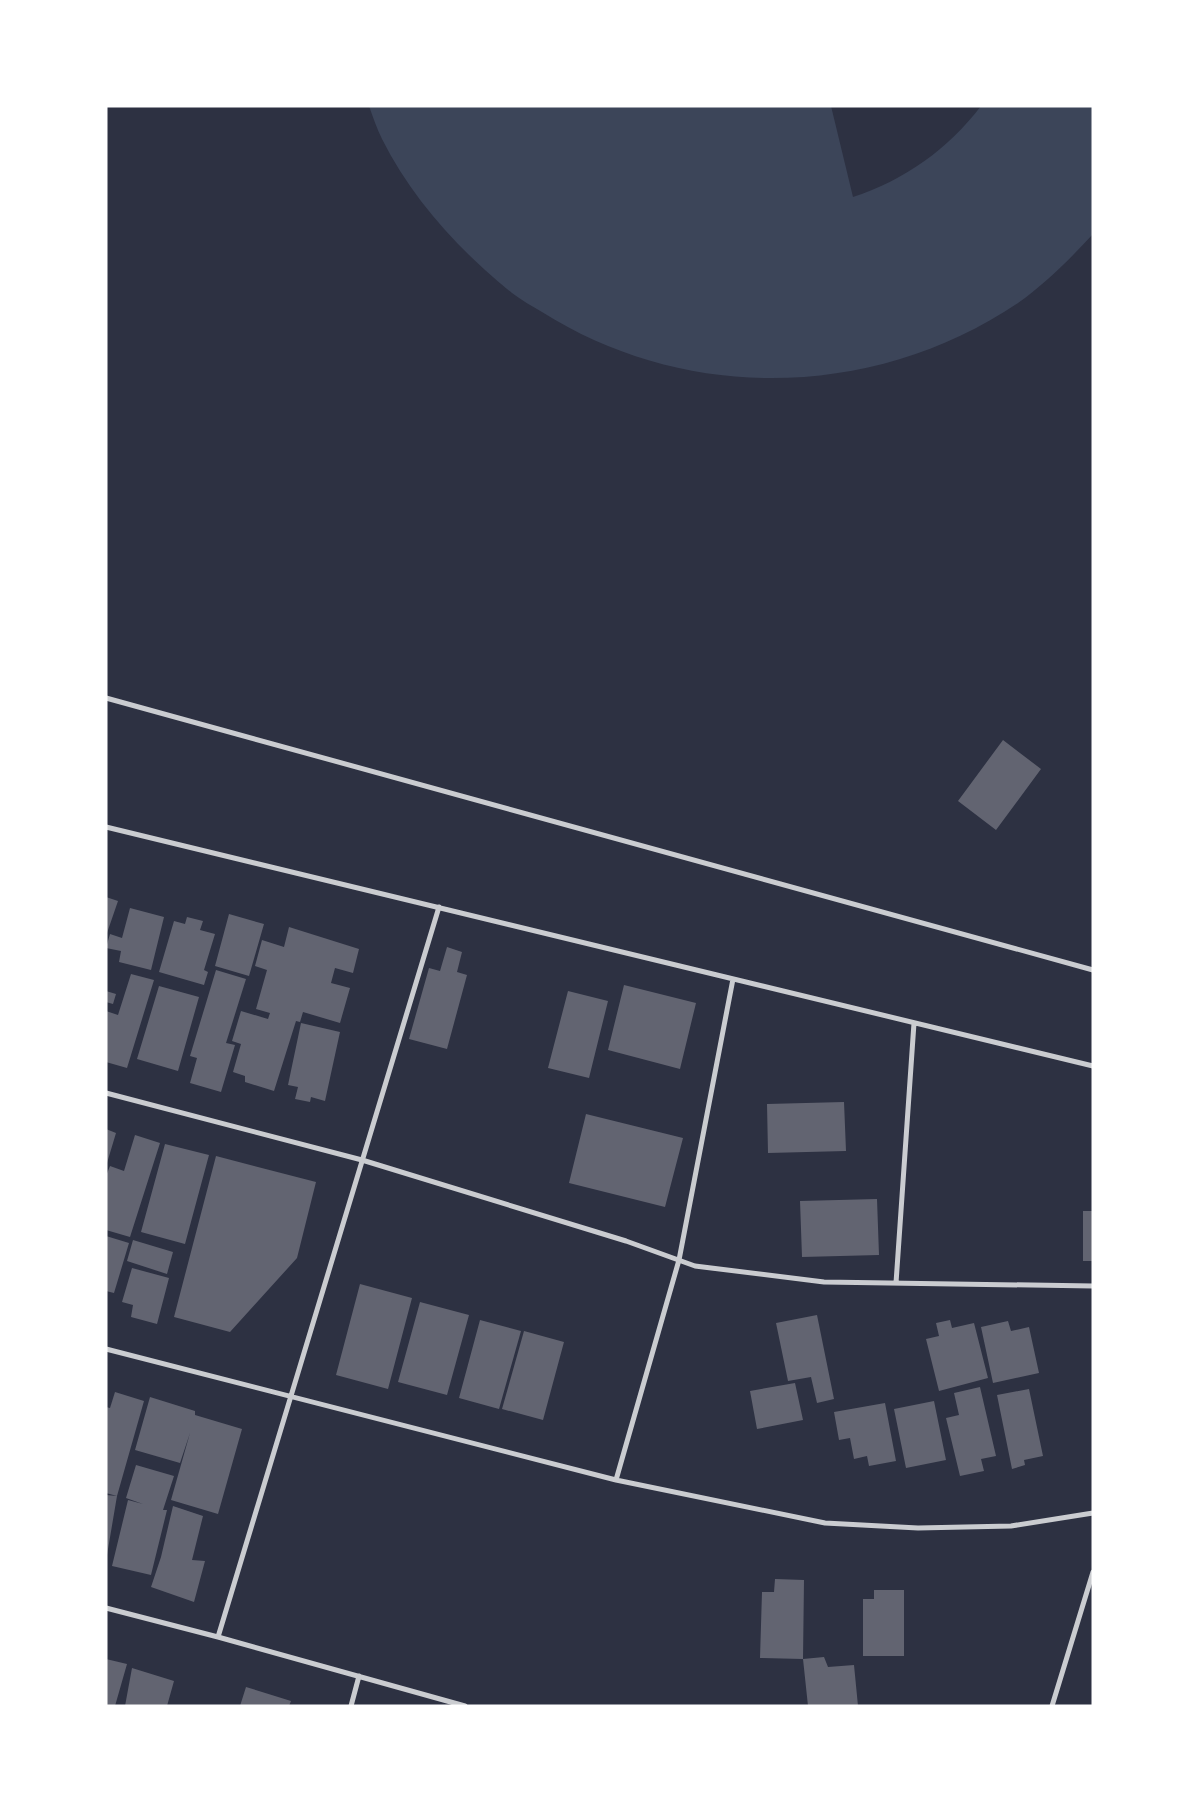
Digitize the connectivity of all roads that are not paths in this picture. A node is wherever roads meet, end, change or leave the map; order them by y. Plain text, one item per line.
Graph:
1 (106, 698) edge
2 (106, 827) edge
3 (439, 908) junction
4 (1093, 970) edge
5 (733, 979) junction
6 (914, 1023) junction
7 (1093, 1066) edge
8 (106, 1093) edge
9 (362, 1160) junction
10 (679, 1260) junction
11 (896, 1283) junction
12 (1093, 1286) edge
13 (106, 1349) edge
14 (291, 1397) junction
15 (616, 1480) junction
16 (1093, 1513) edge
17 (1093, 1572) edge
18 (106, 1608) edge
19 (218, 1637) junction
20 (359, 1676) junction
21 (351, 1706) edge
22 (465, 1706) edge
23 (1052, 1706) edge

1 - 4 street
2 - 3 street
3 - 5 street
3 - 9 street
5 - 6 street
5 - 10 street
6 - 7 street
6 - 11 street
8 - 9 street
9 - 10 street
9 - 14 street
10 - 11 street
10 - 15 street
11 - 12 street
13 - 14 street
14 - 15 street
14 - 19 street
15 - 16 street
17 - 23 street
18 - 19 street
19 - 20 street
20 - 21 street
20 - 22 street

